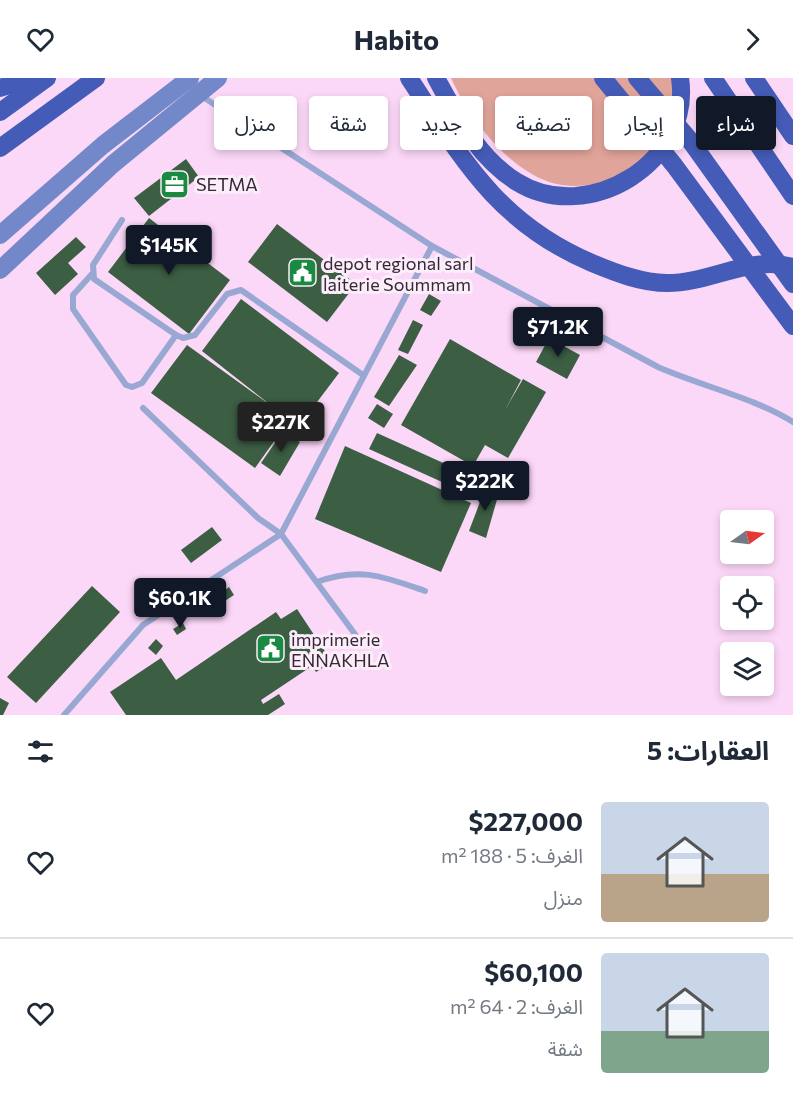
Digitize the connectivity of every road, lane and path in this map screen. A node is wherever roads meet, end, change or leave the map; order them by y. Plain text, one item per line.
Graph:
1 (32, 78) edge
2 (46, 78) edge
3 (96, 78) edge
4 (218, 78) edge
5 (409, 78) edge
6 (436, 78) edge
7 (603, 78) edge
8 (637, 78) edge
9 (680, 78) edge
10 (713, 78) edge
11 (754, 78) edge
12 (194, 86) edge
13 (0, 88) edge
14 (0, 112) edge
15 (793, 136) edge
16 (0, 148) edge
17 (793, 196) edge
18 (122, 220) dead end
19 (0, 236) edge
20 (432, 246) junction
21 (793, 267) edge
22 (0, 270) edge
23 (92, 274) junction
24 (793, 285) edge
25 (793, 327) edge
26 (176, 335) junction
27 (363, 375) junction
28 (143, 408) dead end
29 (793, 422) edge
30 (281, 534) junction
31 (317, 582) junction
32 (425, 591) dead end
33 (360, 641) dead end
34 (64, 715) edge

1 - 13 highway
2 - 14 highway
3 - 16 highway
4 - 12 main road
5 - 21 highway
6 - 9 highway
7 - 25 highway
8 - 24 highway
10 - 17 highway
11 - 15 highway
12 - 19 main road
12 - 20 lane
12 - 22 main road
18 - 23 lane
20 - 27 lane
20 - 29 lane
23 - 26 lane
23 - 26 lane
26 - 27 lane
27 - 30 lane
28 - 30 lane
30 - 31 lane
30 - 34 lane
31 - 32 lane
31 - 33 lane

